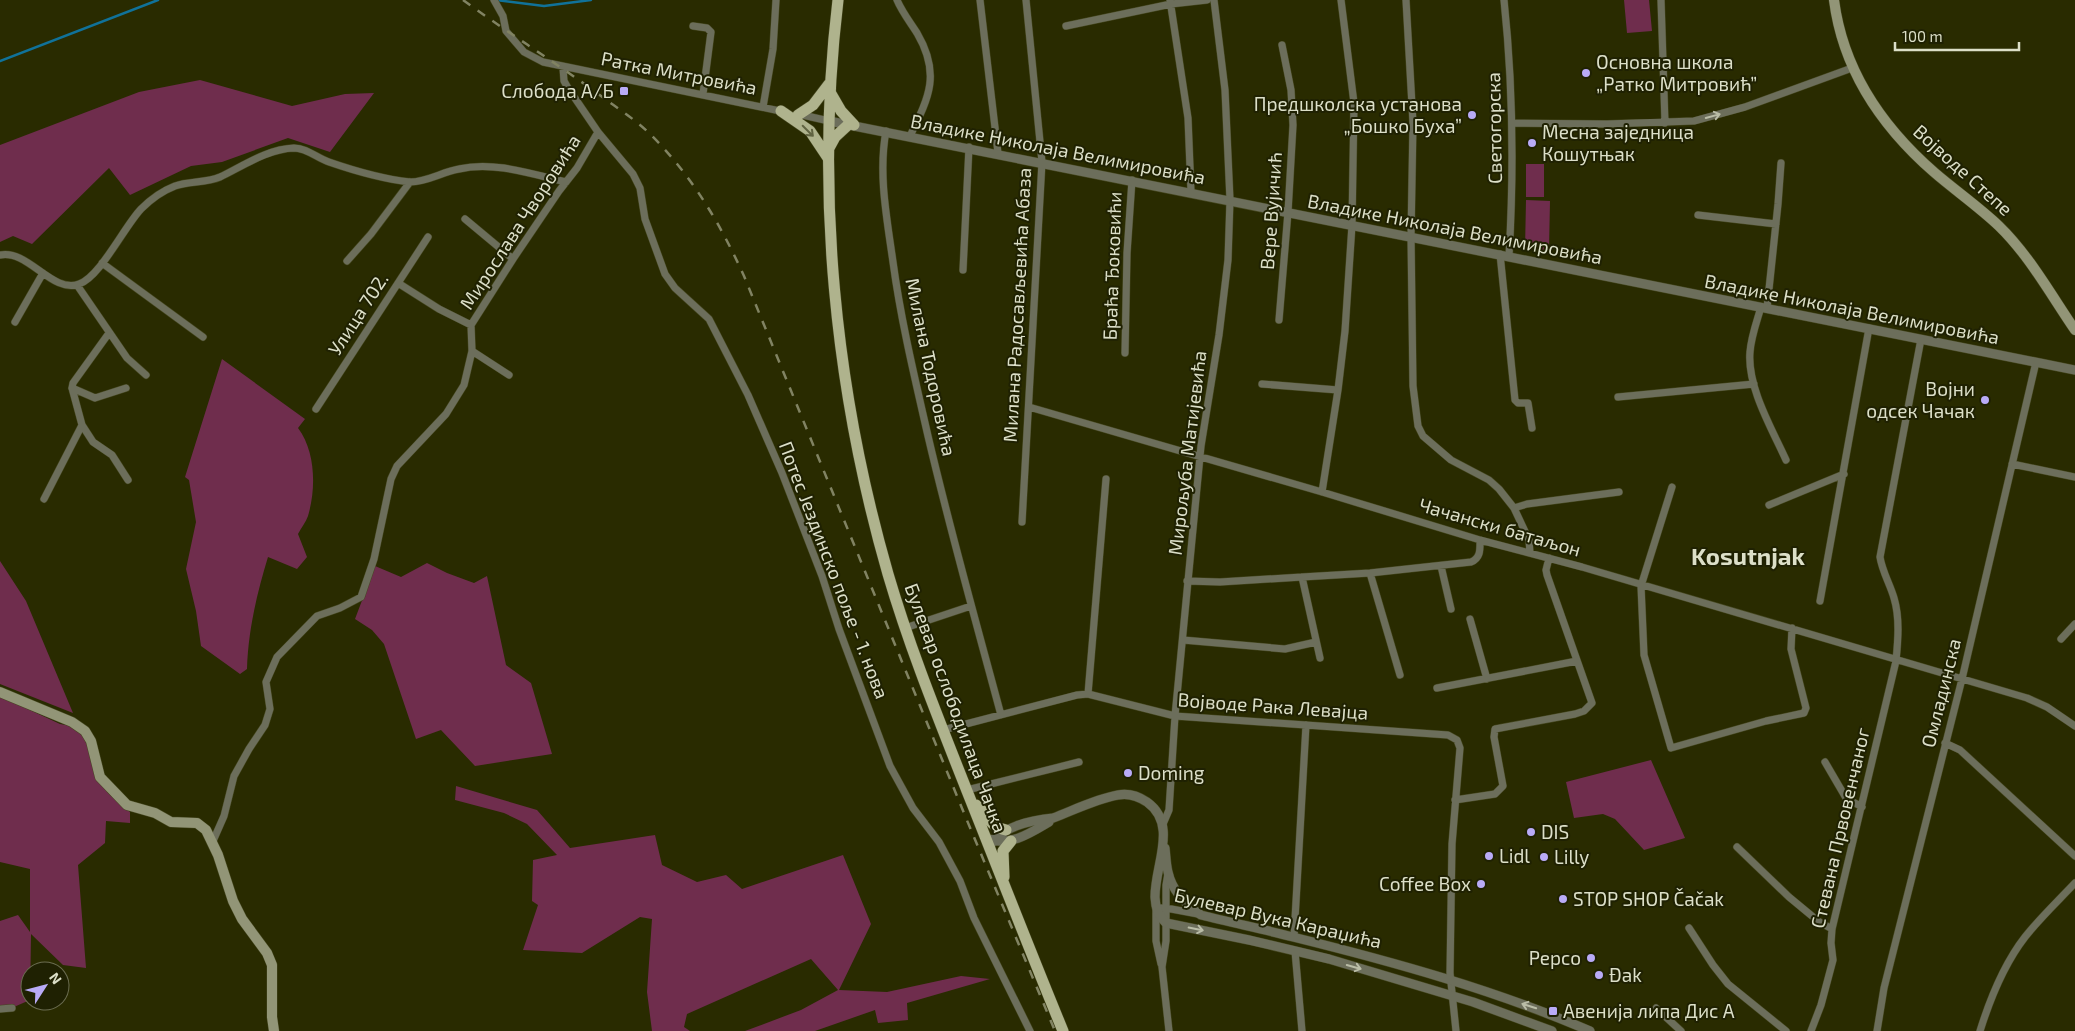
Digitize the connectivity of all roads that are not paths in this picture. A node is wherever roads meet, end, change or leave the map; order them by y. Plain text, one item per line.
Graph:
1 (494, 0) edge
2 (776, 0) edge
3 (838, 0) edge
4 (897, 0) edge
5 (980, 0) edge
6 (1026, 0) edge
7 (1207, 0) edge
8 (1214, 0) edge
9 (1342, 0) edge
10 (1406, 0) edge
11 (1504, 0) edge
12 (1661, 0) edge
13 (1834, 0) edge
14 (1170, 2) edge
15 (693, 26) dead end
16 (1066, 26) dead end
17 (1282, 45) dead end
18 (563, 68) junction
19 (1852, 68) junction
20 (829, 87) junction
21 (702, 94) junction
22 (763, 107) junction
23 (781, 111) junction
24 (798, 114) junction
25 (829, 120) junction
26 (1665, 123) junction
27 (1512, 124) junction
28 (851, 125) junction
29 (886, 131) junction
30 (598, 132) junction
31 (910, 136) junction
32 (969, 148) junction
33 (829, 153) junction
34 (998, 153) junction
35 (1042, 162) junction
36 (1781, 163) dead end
37 (1132, 180) junction
38 (410, 182) junction
39 (566, 182) junction
40 (1191, 192) junction
41 (1230, 200) junction
42 (1288, 212) junction
43 (1698, 215) dead end
44 (465, 219) dead end
45 (1776, 224) junction
46 (1352, 225) junction
47 (1411, 236) junction
48 (428, 237) dead end
49 (0, 255) edge
50 (1505, 255) junction
51 (513, 258) junction
52 (347, 261) dead end
53 (102, 263) junction
54 (963, 270) dead end
55 (43, 273) junction
56 (398, 283) junction
57 (77, 285) junction
58 (1764, 307) junction
59 (1279, 320) dead end
60 (15, 322) dead end
61 (472, 325) junction
62 (1869, 328) junction
63 (2075, 330) edge
64 (108, 333) junction
65 (203, 338) dead end
66 (1921, 339) junction
67 (472, 351) junction
68 (1125, 353) dead end
69 (2036, 362) junction
70 (2075, 370) edge
71 (146, 375) dead end
72 (509, 375) dead end
73 (1262, 384) dead end
74 (1754, 384) junction
75 (72, 388) junction
76 (126, 388) dead end
77 (1338, 390) junction
78 (1618, 397) dead end
79 (1029, 407) junction
80 (316, 409) dead end
81 (82, 425) junction
82 (1532, 428) dead end
83 (1200, 457) junction
84 (1786, 460) dead end
85 (2012, 464) junction
86 (1844, 474) junction
87 (2075, 477) edge
88 (128, 480) dead end
89 (1106, 480) dead end
90 (1672, 487) dead end
91 (1322, 492) junction
92 (1619, 492) dead end
93 (44, 499) dead end
94 (1769, 505) dead end
95 (1514, 508) junction
96 (1022, 522) dead end
97 (1480, 540) junction
98 (1530, 553) junction
99 (1549, 558) junction
100 (1442, 566) junction
101 (1370, 573) junction
102 (1302, 577) junction
103 (1188, 581) junction
104 (1641, 586) junction
105 (1820, 601) dead end
106 (971, 606) junction
107 (1451, 609) dead end
108 (1470, 619) dead end
109 (2075, 624) edge
110 (905, 628) junction
111 (1792, 628) junction
112 (2061, 639) dead end
113 (1183, 640) junction
114 (1316, 642) junction
115 (1320, 658) dead end
116 (1578, 661) junction
117 (1896, 661) junction
118 (1400, 675) dead end
119 (1487, 679) junction
120 (1962, 679) junction
121 (1437, 688) dead end
122 (0, 692) edge
123 (1088, 694) junction
124 (1001, 714) junction
125 (1175, 716) junction
126 (1306, 725) junction
127 (2075, 726) edge
128 (943, 730) junction
129 (1945, 743) junction
130 (1079, 762) dead end
131 (1825, 762) dead end
132 (967, 790) junction
133 (1455, 800) junction
134 (971, 801) junction
135 (1862, 807) junction
136 (1053, 818) junction
137 (1163, 824) junction
138 (1006, 830) junction
139 (213, 840) junction
140 (1164, 840) junction
141 (1011, 841) junction
142 (989, 842) junction
143 (1737, 847) dead end
144 (2075, 856) edge
145 (1168, 873) junction
146 (1003, 881) junction
147 (2075, 883) edge
148 (1156, 908) junction
149 (1166, 908) junction
150 (1201, 915) junction
151 (1166, 922) junction
152 (1689, 928) dead end
153 (1832, 929) junction
154 (1294, 937) junction
155 (1295, 952) junction
156 (1162, 967) junction
157 (1450, 980) junction
158 (1453, 997) junction
159 (12, 1008) dead end
160 (1656, 1008) dead end
161 (0, 1009) edge
162 (274, 1031) edge
163 (1030, 1031) edge
164 (1063, 1031) edge
165 (1168, 1031) edge
166 (1302, 1031) edge
167 (1456, 1031) edge
168 (1552, 1031) edge
169 (1590, 1031) edge
170 (1680, 1031) edge
171 (1786, 1031) edge
172 (1811, 1031) edge
173 (1876, 1031) edge
174 (1980, 1031) edge

1 - 18 street, Ратка Митровића
2 - 22 street
3 - 20 main road, Булевар ослободилаца Чачка
4 - 31 street
5 - 34 street
6 - 35 street, Милана Радосављевића Абаза
7 - 14 street
8 - 41 street, Мирољуба Матијевића
9 - 46 street
10 - 47 street
11 - 27 street, Светогорска
12 - 26 street
13 - 19 main road, Војводе Степе
14 - 16 street
14 - 40 street
15 - 21 street
17 - 42 street, Вере Вујичић
18 - 21 street, Ратка Митровића
18 - 30 street, Потес Јездинско поље - 1. нова
26 -> 19 street
19 - 63 main road, Војводе Степе
20 - 24 main road
20 - 25 main road, Булевар ослободилаца Чачка
20 - 28 main road
21 - 22 street, Ратка Митровића
22 - 23 street, Ратка Митровића
23 - 24 street, Ратка Митровића
23 -> 33 main road
24 - 25 street, Ратка Митровића
25 - 28 street, Владике Николаја Велимировића
25 - 33 main road, Булевар ослободилаца Чачка
26 - 27 street
27 - 50 street, Светогорска
28 - 29 street, Владике Николаја Велимировића
28 - 33 main road
29 - 31 street, Владике Николаја Велимировића
29 - 106 street, Милана Тодоровића
30 - 39 street, Мирослава Чворовића
30 - 163 street, Потес Јездинско поље - 1. нова
31 - 32 street, Владике Николаја Велимировића
32 - 34 street, Владике Николаја Велимировића
32 - 54 street
33 - 110 main road, Булевар ослободилаца Чачка
34 - 35 street, Владике Николаја Велимировића
35 - 37 street, Владике Николаја Велимировића
35 - 79 street, Милана Радосављевића Абаза
36 - 45 street
37 - 40 street, Владике Николаја Велимировића
37 - 68 street, Браћа Ђоковићи
38 - 39 street
38 - 52 street
38 - 53 street
39 - 51 street, Мирослава Чворовића
40 - 41 street, Владике Николаја Велимировића
41 - 42 street, Владике Николаја Велимировића
41 - 83 street, Мирољуба Матијевића
42 - 46 street, Владике Николаја Велимировића
42 - 59 street, Вере Вујичић
43 - 45 street
44 - 51 street
45 - 58 street
46 - 47 street, Владике Николаја Велимировића
46 - 77 street
47 - 50 street, Владике Николаја Велимировића
47 - 95 street
48 - 56 street, Улица 702.
49 - 55 street
50 - 58 street, Владике Николаја Велимировића
50 - 82 street, Светогорска
51 - 61 street, Мирослава Чворовића
53 - 57 street
53 - 65 street
55 - 57 street
55 - 60 street
56 - 61 street
56 - 80 street, Улица 702.
57 - 64 street
58 - 62 street, Владике Николаја Велимировића
58 - 74 street
61 - 67 street, Мирослава Чворовића
62 - 66 street, Владике Николаја Велимировића
62 - 86 street
64 - 71 street
64 - 75 street
66 - 69 street, Владике Николаја Велимировића
66 - 117 street, Стевана Првовенчаног
67 - 72 street
67 - 139 street, Мирослава Чворовића
69 - 70 street, Владике Николаја Велимировића
69 - 85 street, Омладинска
73 - 77 street
74 - 78 street
74 - 84 street
75 - 76 street
75 - 81 street
77 - 91 street
79 - 83 street, Чачански батаљон
79 - 96 street, Милана Радосављевића Абаза
81 - 88 street
81 - 93 street
83 - 91 street, Чачански батаљон
83 - 103 street, Мирољуба Матијевића
85 - 87 street
85 - 120 street, Омладинска
86 - 94 street
86 - 105 street
89 - 123 street
90 - 104 street
91 - 97 street, Чачански батаљон
92 - 95 street
95 - 98 street
97 - 98 street, Чачански батаљон
97 - 100 street
98 - 99 street, Чачански батаљон
99 - 104 street, Чачански батаљон
99 - 116 street
100 - 101 street
100 - 107 street
101 - 102 street
101 - 118 street
102 - 103 street
102 - 114 street
103 - 113 street, Мирољуба Матијевића
104 - 111 street, Чачански батаљон
104 - 111 street
106 - 110 street
106 - 124 street, Милана Тодоровића
108 - 119 street
109 - 112 street
110 - 128 main road, Булевар ослободилаца Чачка
111 - 117 street, Чачански батаљон
113 - 114 street
113 - 125 street, Мирољуба Матијевића
114 - 115 street
116 - 119 street
116 - 133 street
117 - 120 street, Чачански батаљон
117 - 135 street, Стевана Првовенчаног
119 - 121 street
120 - 127 street, Чачански батаљон
120 - 129 street, Омладинска
122 - 139 main road
123 - 124 street, Војводе Рака Левајца
123 - 125 street, Војводе Рака Левајца
124 - 128 street, Војводе Рака Левајца
125 - 126 street, Војводе Рака Левајца
125 - 137 street, Мирољуба Матијевића
126 - 133 street, Војводе Рака Левајца
126 - 154 street
128 - 132 main road, Булевар ослободилаца Чачка
129 - 144 street
129 - 173 street, Омладинска
130 - 132 street
131 - 135 street
132 - 134 main road, Булевар ослободилаца Чачка
133 - 157 street
134 - 138 main road
134 - 142 main road, Булевар ослободилаца Чачка
135 - 153 street, Стевана Првовенчаног
136 - 137 street
136 - 138 street
136 - 141 street
137 - 140 street, Мирољуба Матијевића
138 - 142 street
139 - 162 main road
140 - 145 street
140 - 148 street, Мирољуба Матијевића
141 - 142 street
141 - 146 main road
142 - 146 main road, Булевар ослободилаца Чачка
143 - 153 street
145 - 149 street
145 - 150 street
146 - 164 main road, Булевар ослободилаца Чачка
147 - 174 street
148 - 149 street, Булевар Вука Караџића
148 - 151 street, Булевар Вука Караџића
148 - 156 street
149 - 150 street, Булевар Вука Караџића
149 - 151 street
150 - 154 street, Булевар Вука Караџића
151 -> 155 street, Булевар Вука Караџића
151 - 156 street
152 - 171 street
153 - 172 street, Стевана Првовенчаног
154 - 157 street, Булевар Вука Караџића
155 -> 158 street, Булевар Вука Караџића
155 - 166 street
156 - 165 street
157 - 158 street
169 -> 157 street, Булевар Вука Караџића
158 - 167 street
158 - 168 street, Булевар Вука Караџића
159 - 161 street
160 - 170 street

